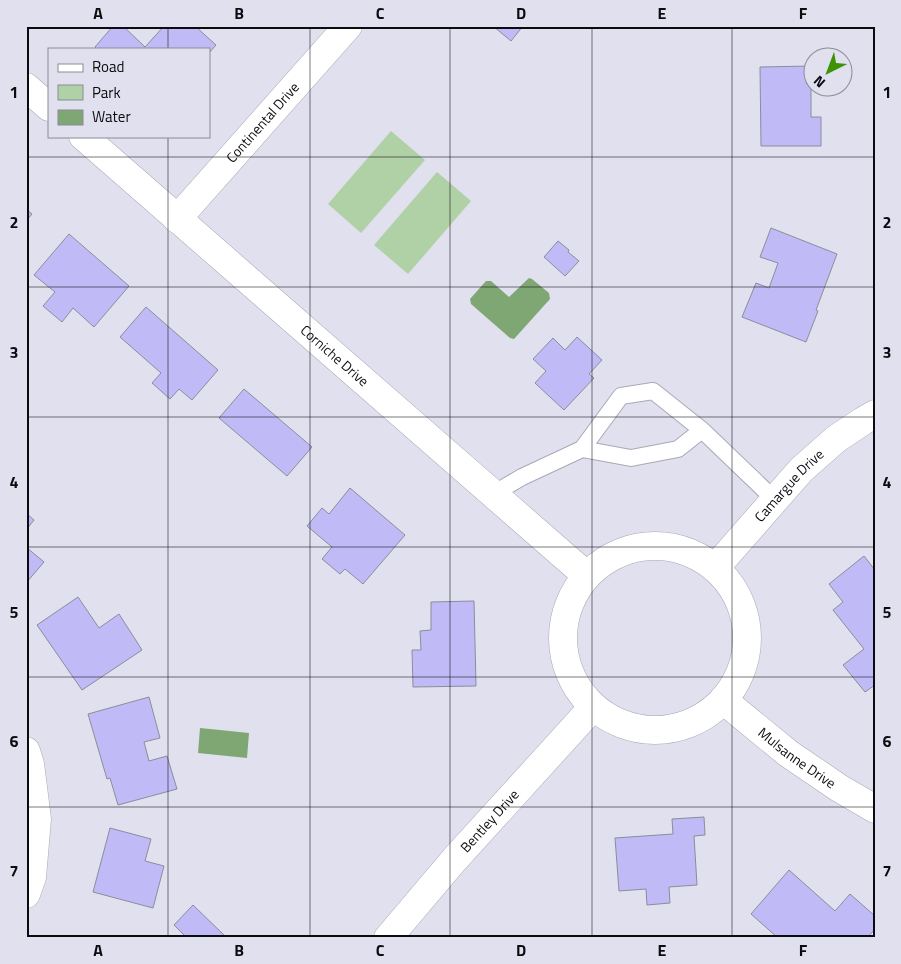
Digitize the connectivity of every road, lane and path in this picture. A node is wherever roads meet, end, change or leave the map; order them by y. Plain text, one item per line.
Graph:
1 (348, 26) edge
2 (26, 87) edge
3 (48, 105) edge
4 (85, 138) edge
5 (177, 219) junction
6 (875, 414) edge
7 (702, 430) junction
8 (582, 449) junction
9 (493, 494) junction
10 (775, 500) junction
11 (714, 568) junction
12 (586, 575) junction
13 (723, 700) junction
14 (593, 707) junction
15 (26, 751) edge
16 (875, 809) edge
17 (26, 894) edge
18 (388, 938) edge

1 - 5 street, Continental Drive
2 - 3 street
4 - 5 street, Corniche Drive
5 - 9 street, Corniche Drive
6 - 10 street, Camargue Drive
7 - 8 lane
7 - 8 lane
7 - 10 lane
8 - 9 lane
9 - 12 street, Corniche Drive
10 - 11 street, Camargue Drive
11 - 12 street
11 - 13 street
12 - 14 street
13 - 14 street
13 - 16 street, Mulsanne Drive
14 - 18 street, Bentley Drive
15 - 17 street

